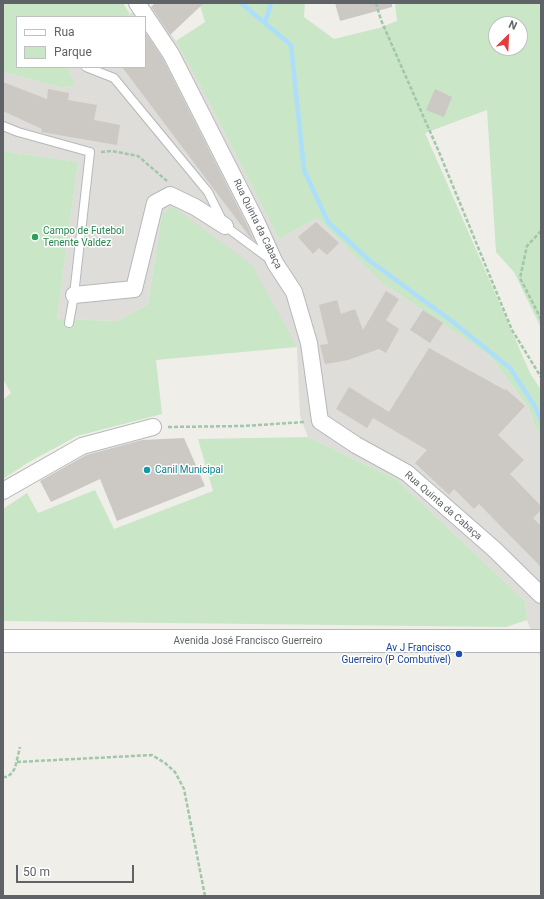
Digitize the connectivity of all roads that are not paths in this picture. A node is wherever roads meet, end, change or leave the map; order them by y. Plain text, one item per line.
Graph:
1 (137, 3) edge
2 (146, 16) edge
3 (146, 16) edge
4 (89, 68) edge
5 (3, 126) edge
6 (225, 226) junction
7 (274, 263) junction
8 (74, 295) junction
9 (69, 323) dead end
10 (153, 427) road end
11 (3, 491) edge
12 (541, 595) edge
13 (3, 641) edge
14 (541, 641) edge

1 - 3 street, Rua Quinta da Cabaça
2 - 7 street, Rua Quinta da Cabaça
4 - 6 lane
5 - 8 lane
6 - 7 lane
6 - 8 street
7 - 12 street, Rua Quinta da Cabaça
8 - 9 lane
10 - 11 street
13 - 14 main road, Avenida José Francisco Guerreiro

